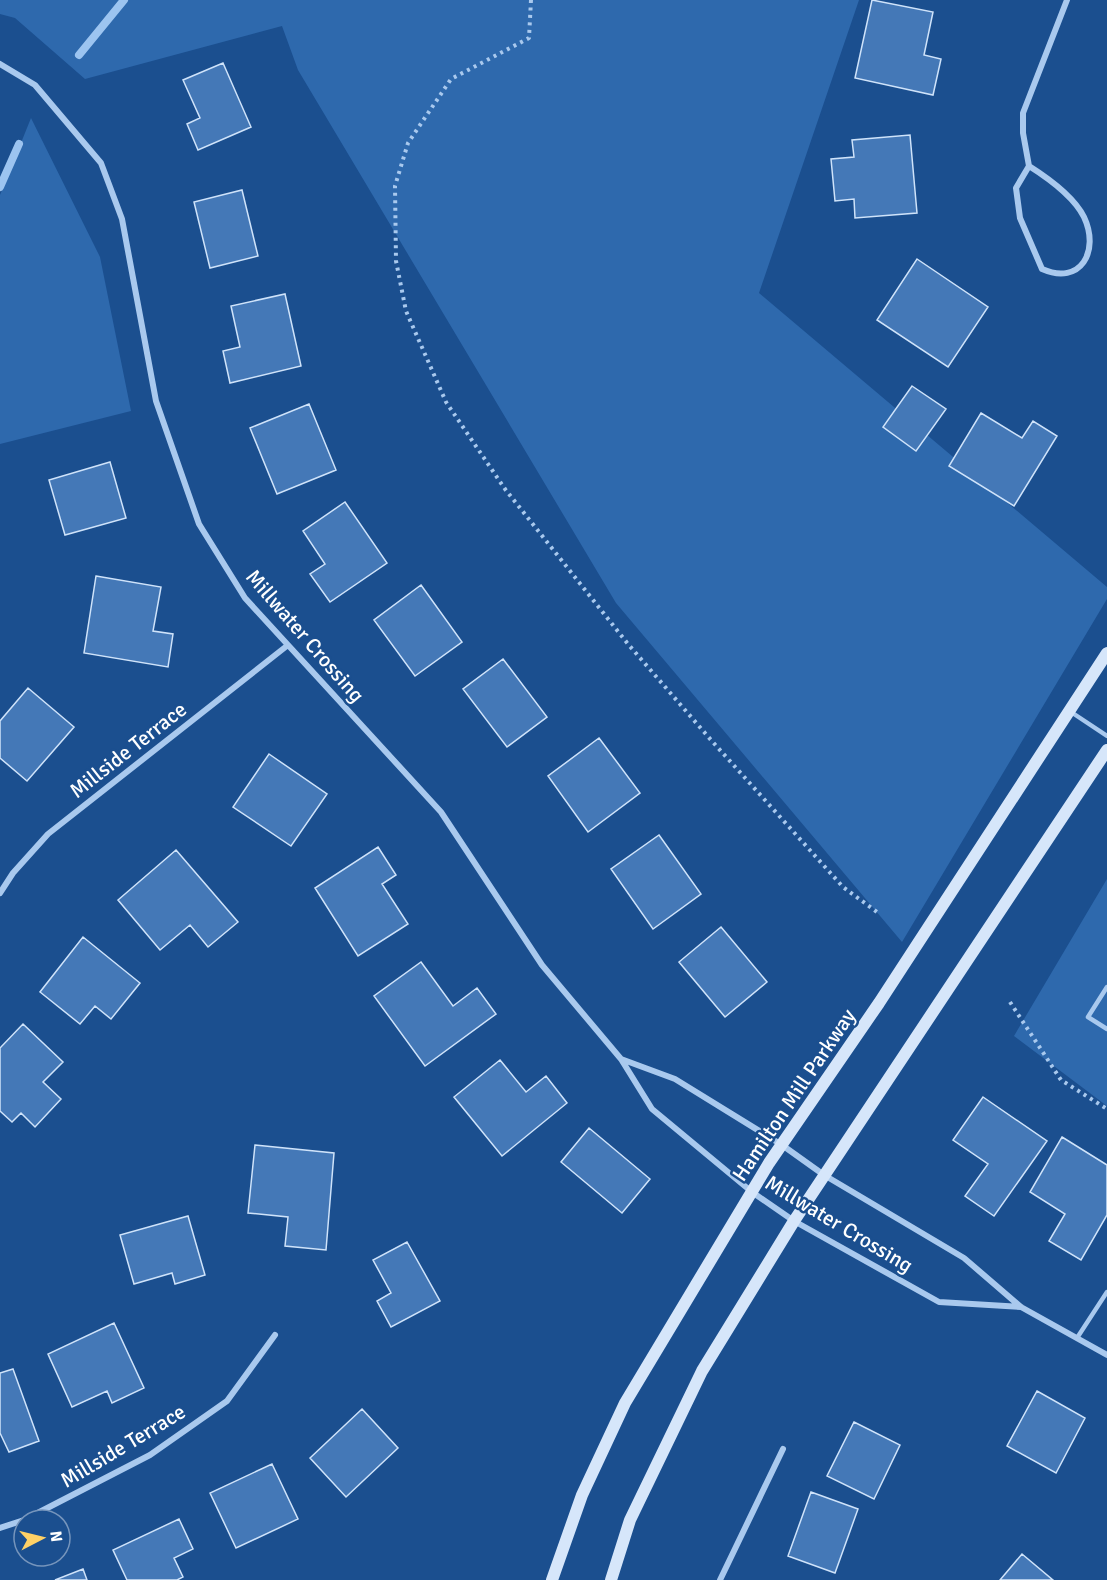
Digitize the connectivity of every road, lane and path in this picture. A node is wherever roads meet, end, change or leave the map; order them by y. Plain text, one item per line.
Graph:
1 (531, 0) edge
2 (1066, 0) edge
3 (0, 64) edge
4 (1029, 166) junction
5 (288, 645) junction
6 (1107, 652) edge
7 (1069, 711) junction
8 (1107, 736) edge
9 (1107, 750) edge
10 (0, 894) edge
11 (877, 912) dead end
12 (1107, 987) edge
13 (1010, 1002) dead end
14 (1107, 1029) edge
15 (621, 1059) junction
16 (1107, 1109) edge
17 (782, 1145) junction
18 (824, 1175) junction
19 (752, 1192) junction
20 (794, 1221) junction
21 (1107, 1292) edge
22 (1021, 1306) junction
23 (275, 1335) dead end
24 (1077, 1338) junction
25 (1107, 1355) edge
26 (783, 1449) dead end
27 (47, 1508) edge
28 (552, 1580) edge
29 (611, 1580) edge
30 (720, 1580) edge

1 - 11 path
2 - 4 street
3 - 5 street, Millwater Crossing
4 - 4 street
5 - 10 street, Millside Terrace
5 - 15 street, Millwater Crossing
6 - 7 street, Hamilton Mill Parkway
7 - 8 lane
7 - 17 street, Hamilton Mill Parkway
9 - 18 street
12 - 14 lane
13 - 16 path
15 - 17 street, Millwater Crossing
15 - 19 street, Millwater Crossing
17 - 18 street, Millwater Crossing
17 - 19 street, Hamilton Mill Parkway
18 - 20 street
18 - 22 street, Millwater Crossing
19 - 20 street, Millwater Crossing
19 - 28 street, Hamilton Mill Parkway
20 - 22 street, Millwater Crossing
20 - 29 street
21 - 24 lane
22 - 24 street, Millwater Crossing
23 - 27 street, Millside Terrace
24 - 25 street, Millwater Crossing
26 - 30 street

